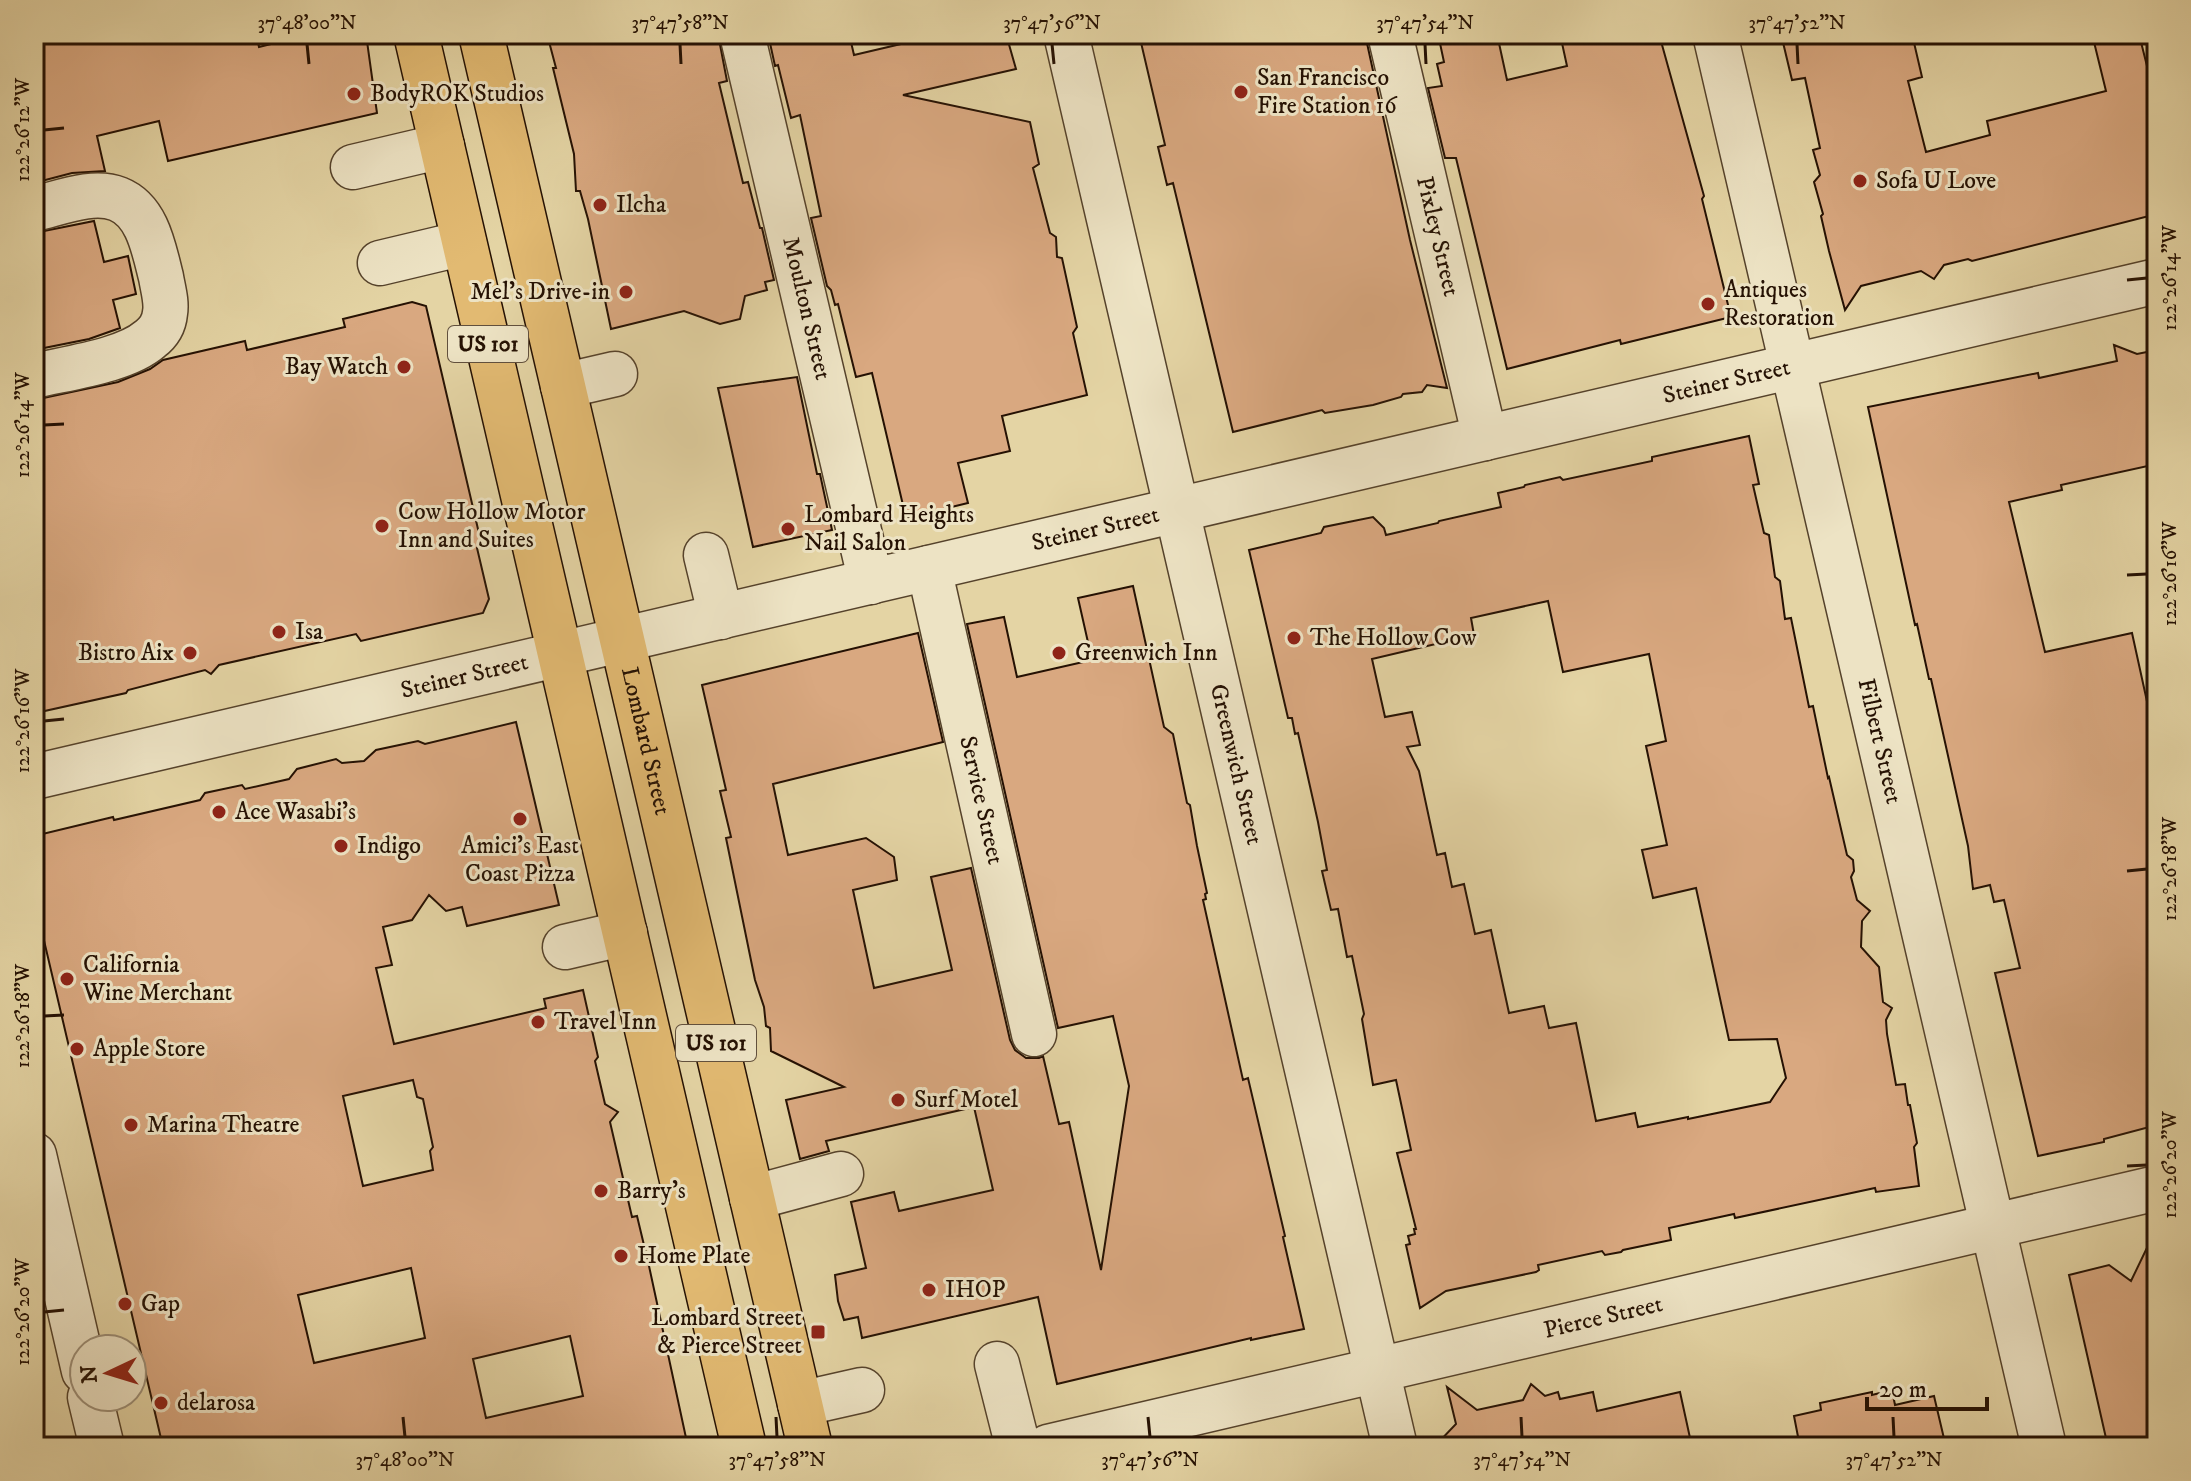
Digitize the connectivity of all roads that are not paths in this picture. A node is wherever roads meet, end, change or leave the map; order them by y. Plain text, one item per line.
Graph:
1 (416, 34) edge
2 (481, 34) edge
3 (742, 34) edge
4 (1066, 34) edge
5 (1390, 34) edge
6 (1715, 34) edge
7 (442, 146) junction
8 (353, 167) dead end
9 (34, 209) edge
10 (464, 243) junction
11 (380, 263) dead end
12 (2157, 281) edge
13 (1793, 366) junction
14 (615, 374) dead end
15 (34, 376) edge
16 (563, 386) junction
17 (1485, 438) junction
18 (1177, 510) junction
19 (706, 555) dead end
20 (929, 568) junction
21 (871, 582) junction
22 (721, 617) junction
23 (622, 640) junction
24 (560, 654) junction
25 (34, 777) edge
26 (625, 933) junction
27 (565, 947) dead end
28 (1034, 1034) dead end
29 (34, 1155) edge
30 (841, 1174) dead end
31 (2157, 1188) edge
32 (752, 1198) junction
33 (1993, 1226) junction
34 (75, 1333) edge
35 (997, 1364) dead end
36 (1377, 1370) junction
37 (862, 1390) dead end
38 (800, 1404) junction
39 (94, 1413) edge
40 (102, 1447) edge
41 (744, 1447) edge
42 (810, 1447) edge
43 (1018, 1447) edge
44 (1048, 1447) edge
45 (1395, 1447) edge
46 (2044, 1447) edge

1 - 7 highway, US 101
2 - 16 highway, Lombard Street / US 101
3 - 21 street, Moulton Street
4 - 18 street, Greenwich Street
5 - 17 street, Pixley Street
6 - 13 street, Filbert Street
7 - 8 street
7 - 10 highway, US 101
9 - 15 street
10 - 11 street
10 - 24 highway, US 101
12 - 13 street, Steiner Street
13 - 17 street, Steiner Street
13 - 33 street, Filbert Street
14 - 16 street
16 - 23 highway, Lombard Street / US 101
17 - 18 street, Steiner Street
18 - 20 street, Steiner Street
18 - 36 street, Greenwich Street
19 - 22 street
20 - 21 street, Steiner Street
20 - 28 street, Service Street
21 - 22 street, Steiner Street
22 - 23 street, Steiner Street
23 - 24 street, Steiner Street
23 - 32 highway, Lombard Street / US 101
24 - 25 street, Steiner Street
24 - 26 highway, US 101
26 - 27 street
26 - 41 highway, US 101
29 - 34 street
30 - 32 street
31 - 33 street, Pierce Street
32 - 38 highway, Lombard Street / US 101
33 - 36 street, Pierce Street
33 - 46 street, Filbert Street
35 - 43 street
36 - 44 street, Pierce Street
36 - 45 street, Greenwich Street
37 - 38 street
38 - 42 highway, Lombard Street / US 101
39 - 40 street

